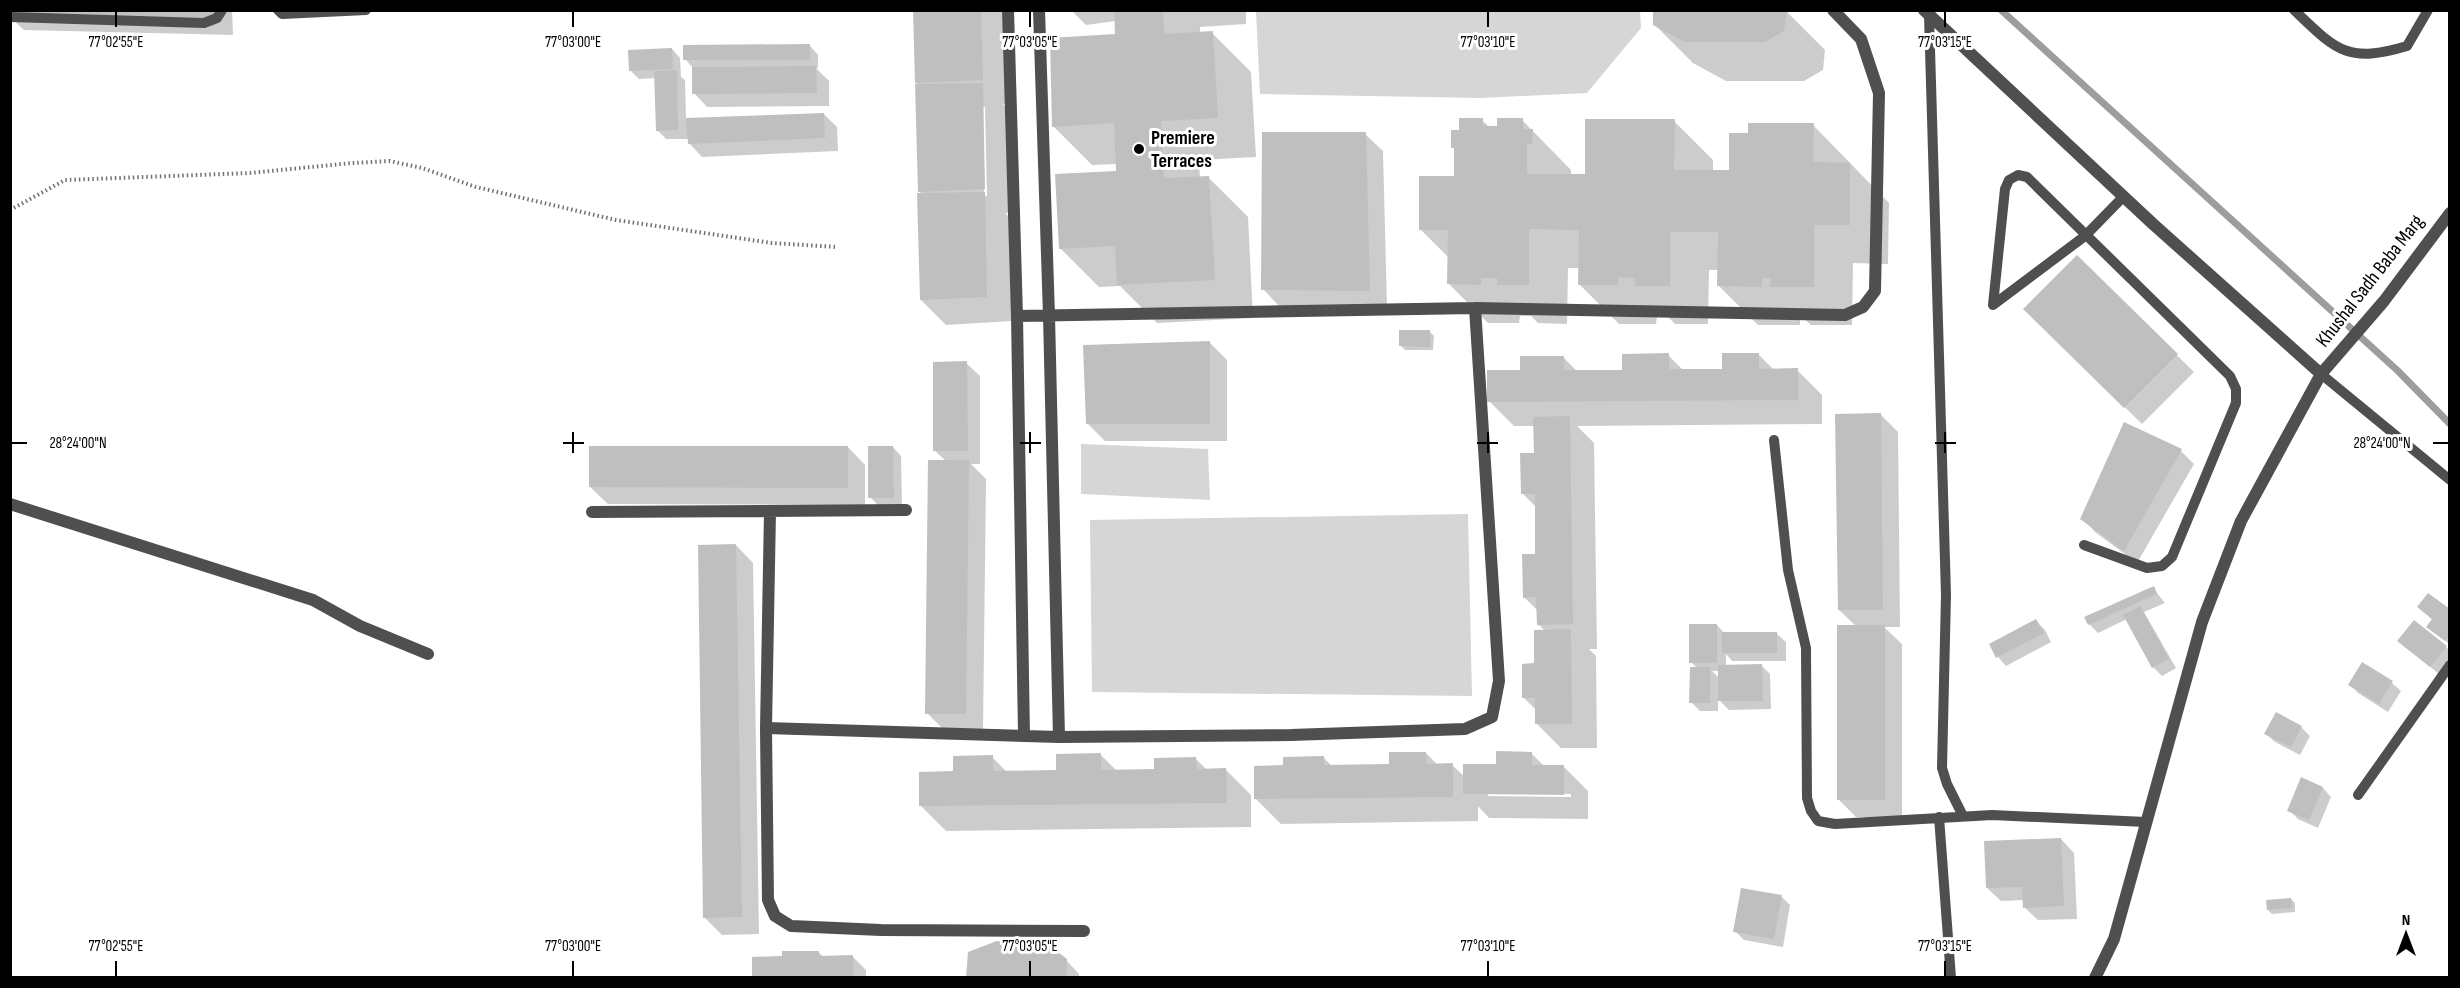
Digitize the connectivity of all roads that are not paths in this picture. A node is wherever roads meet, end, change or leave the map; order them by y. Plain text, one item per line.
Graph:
1 (222, 10) edge
2 (278, 10) edge
3 (366, 10) edge
4 (1008, 10) edge
5 (1039, 10) edge
6 (1833, 10) edge
7 (2294, 10) edge
8 (2428, 10) edge
9 (1926, 13) edge
10 (10, 17) edge
11 (2124, 196) junction
12 (2450, 213) edge
13 (2085, 236) junction
14 (1475, 308) junction
15 (1017, 316) junction
16 (1049, 316) junction
17 (2321, 374) junction
18 (1774, 440) dead end
19 (2450, 480) edge
20 (10, 504) edge
21 (906, 510) dead end
22 (770, 511) junction
23 (592, 512) dead end
24 (2084, 545) dead end
25 (428, 654) dead end
26 (2450, 665) edge
27 (766, 728) junction
28 (1024, 735) junction
29 (1059, 737) junction
30 (2358, 795) dead end
31 (1940, 816) junction
32 (1963, 816) junction
33 (2146, 822) junction
34 (1084, 931) dead end
35 (1951, 978) edge
36 (2095, 978) edge

1 - 10 lane
2 - 3 lane
4 - 15 street
5 - 16 street
6 - 14 street
7 - 8 lane
9 - 11 street
9 - 32 lane
11 - 13 lane
11 - 17 street
12 - 17 street, Khushal Sadh Baba Marg
13 - 13 lane
13 - 24 lane
14 - 16 street
14 - 29 street
15 - 16 street
15 - 28 street
16 - 29 street
17 - 19 lane
17 - 33 street, Khushal Sadh Baba Marg
18 - 31 lane
20 - 25 street
21 - 22 street
22 - 23 street
22 - 27 street
26 - 30 lane
27 - 28 street
27 - 34 street
28 - 29 street
31 - 32 lane
31 - 35 lane
32 - 33 lane
33 - 36 street, Khushal Sadh Baba Marg

